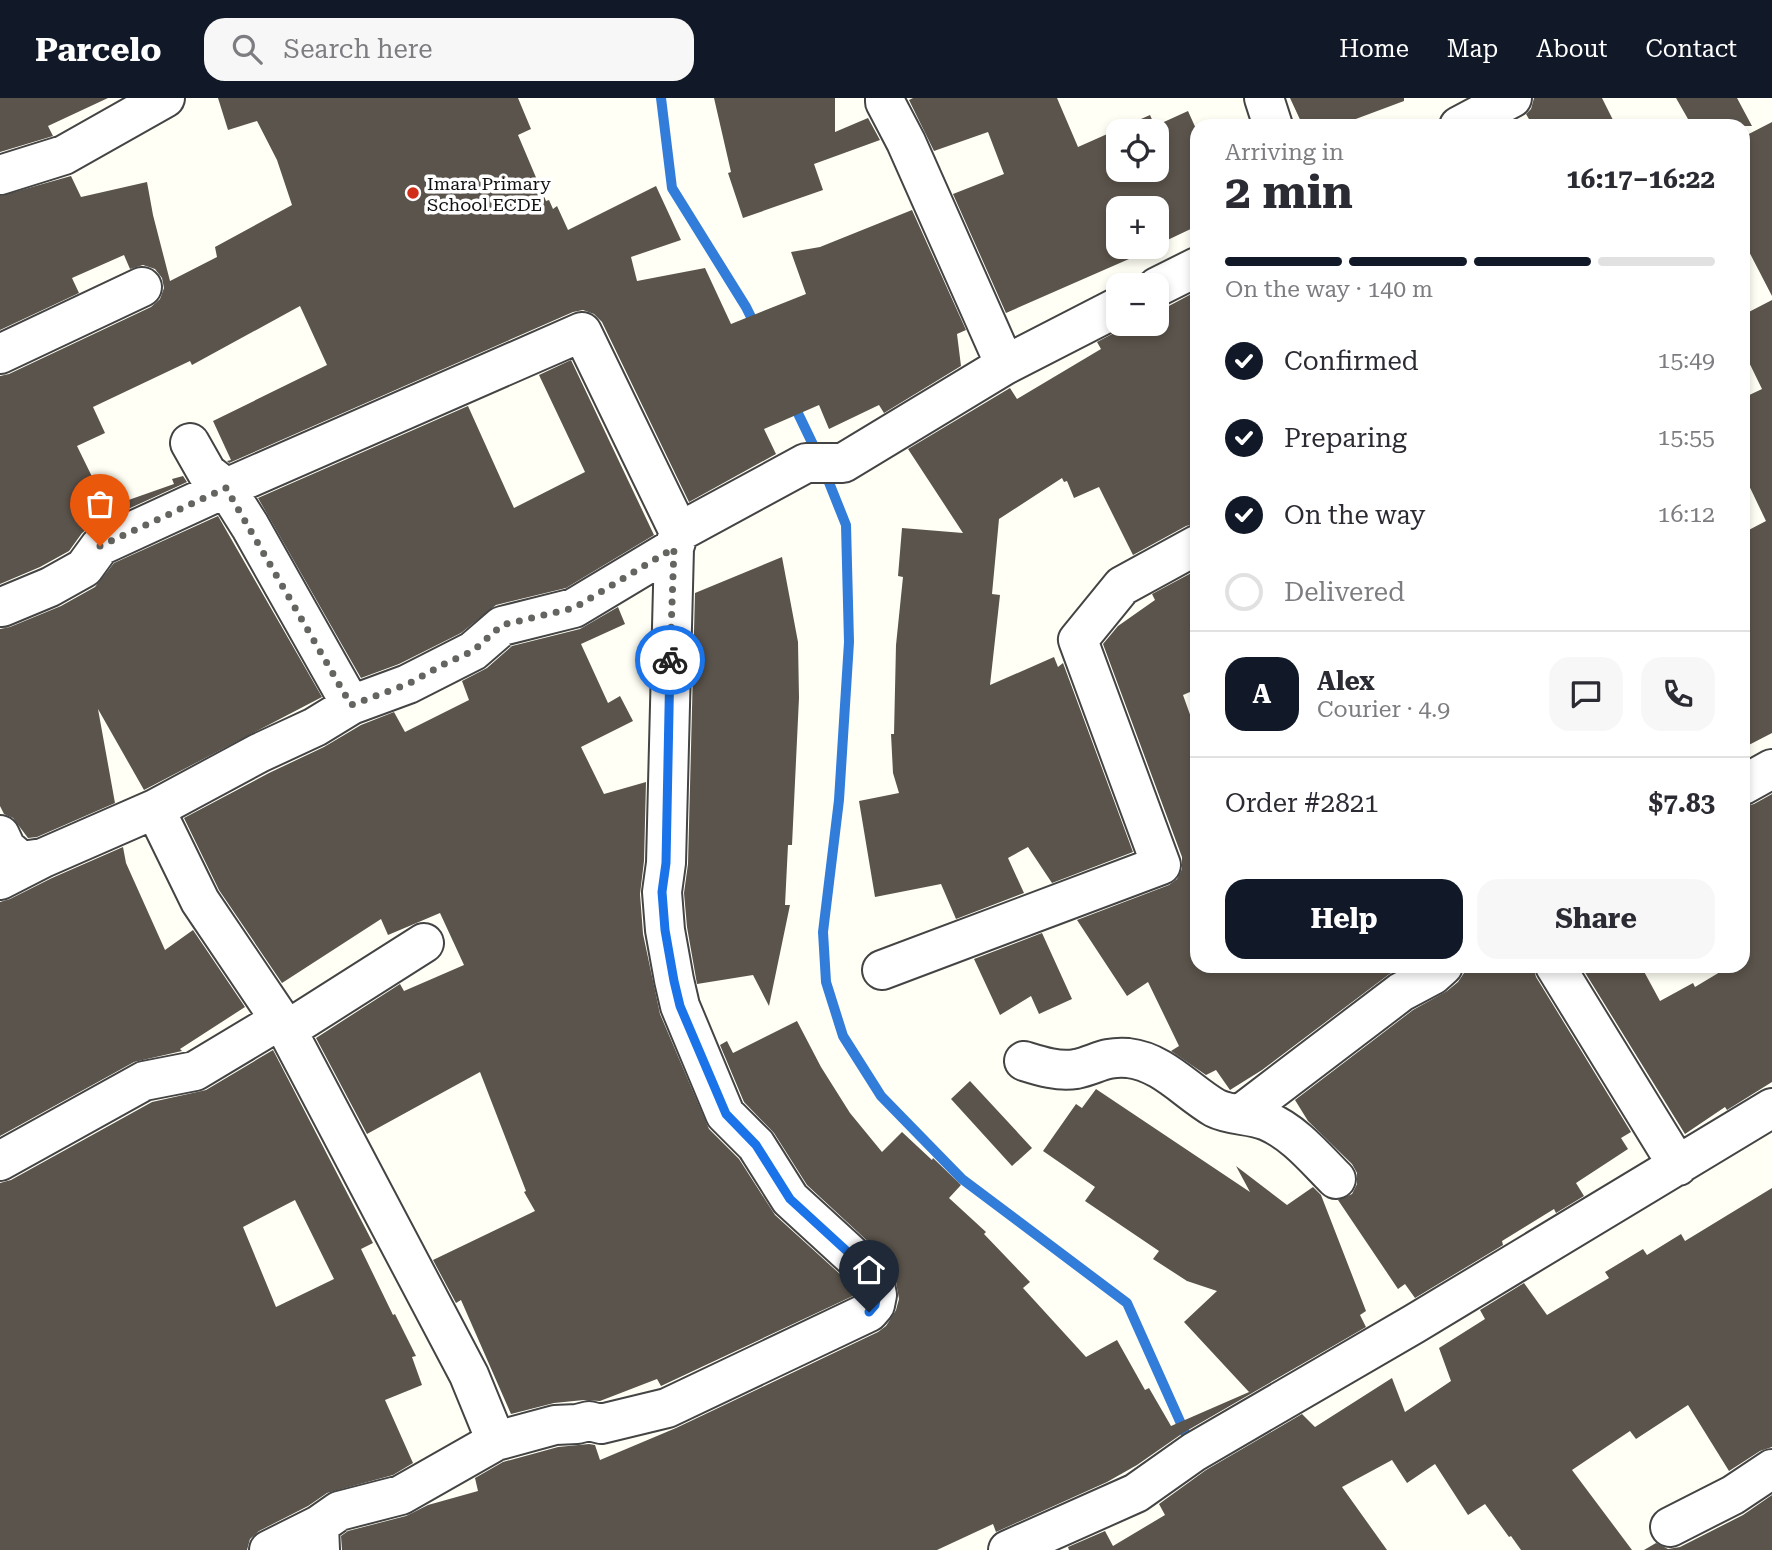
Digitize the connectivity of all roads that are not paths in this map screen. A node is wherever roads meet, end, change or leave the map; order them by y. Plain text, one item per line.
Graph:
1 (166, 98) edge
2 (885, 98) edge
3 (1264, 98) edge
4 (1512, 98) edge
5 (1271, 119) edge
6 (1472, 119) edge
7 (0, 175) edge
8 (1190, 270) edge
9 (1169, 281) edge
10 (142, 288) dead end
11 (1106, 313) edge
12 (0, 354) edge
13 (1005, 365) junction
14 (190, 443) dead end
15 (226, 488) junction
16 (676, 540) junction
17 (1190, 549) edge
18 (2, 607) dead end
19 (351, 705) junction
20 (1772, 769) edge
21 (1750, 781) edge
22 (155, 808) junction
23 (0, 835) edge
24 (43, 858) junction
25 (0, 880) edge
26 (424, 943) dead end
27 (882, 970) dead end
28 (1435, 973) edge
29 (1559, 973) edge
30 (283, 1025) junction
31 (1024, 1061) dead end
32 (1772, 1108) edge
33 (1242, 1113) junction
34 (0, 1161) edge
35 (1678, 1166) junction
36 (1336, 1179) dead end
37 (496, 1441) junction
38 (1772, 1469) edge
39 (1670, 1527) dead end
40 (319, 1538) edge
41 (269, 1550) edge
42 (1008, 1550) edge

1 - 7 street
2 - 13 street
3 - 5 street
4 - 6 street
8 - 9 street
10 - 12 street
11 - 13 street
13 - 16 street
14 - 15 street
15 - 16 street
15 - 18 street
15 - 19 street
16 - 19 street
16 - 37 street
17 - 27 street
19 - 22 street
20 - 21 street
22 - 24 street
22 - 30 street
23 - 24 street
24 - 25 street
26 - 30 street
28 - 33 street
29 - 35 street
30 - 34 street
30 - 37 street
31 - 33 street
32 - 35 street
33 - 36 street
35 - 42 street
37 - 40 street
38 - 39 street
40 - 41 street

